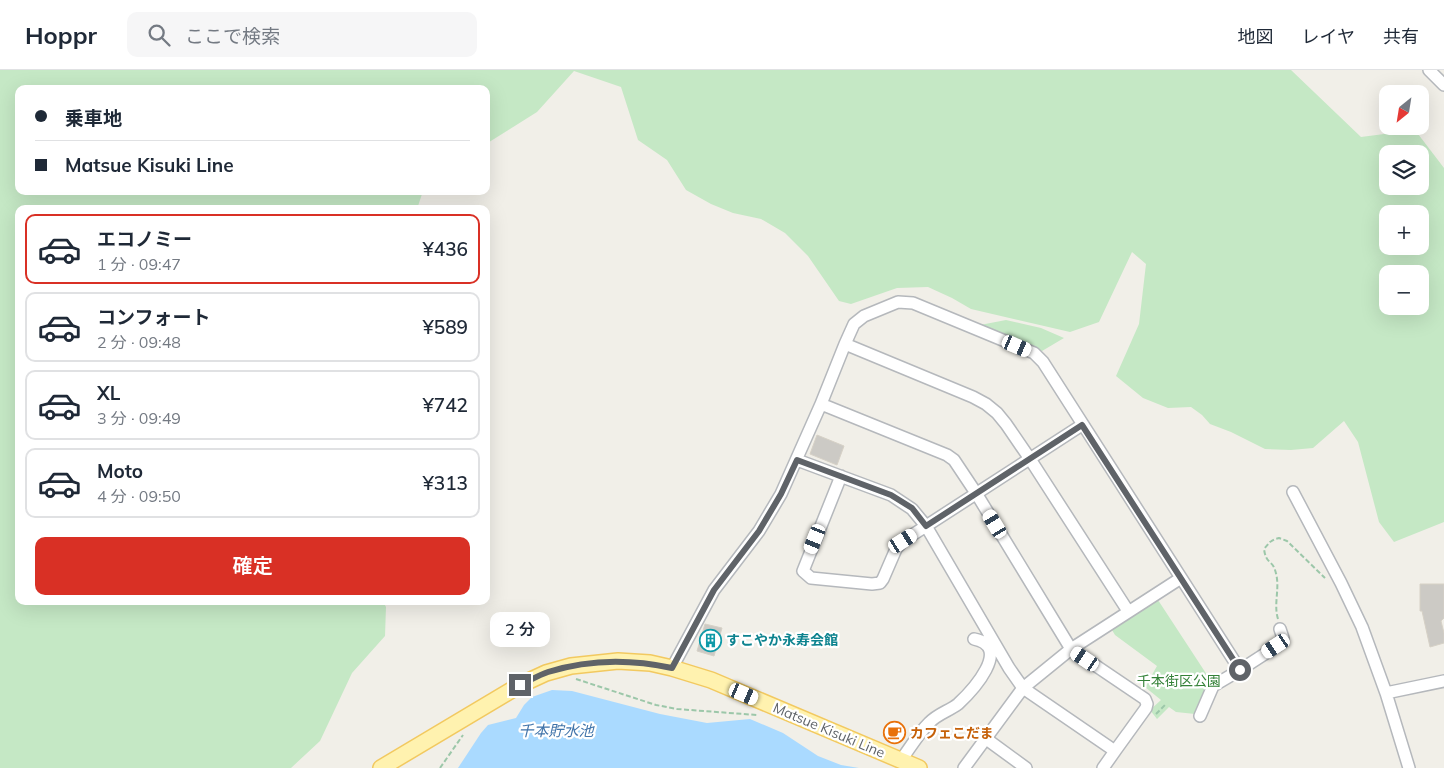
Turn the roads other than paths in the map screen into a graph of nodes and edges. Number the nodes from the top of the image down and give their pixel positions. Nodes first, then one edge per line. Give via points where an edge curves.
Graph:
1 (1429, 70) edge
2 (1444, 85) edge
3 (845, 344) junction
4 (821, 404) junction
5 (1082, 425) junction
6 (1030, 458) junction
7 (797, 460) junction
8 (841, 476) junction
9 (1293, 492) dead end
10 (976, 493) junction
11 (926, 526) junction
12 (1181, 578) junction
13 (1128, 611) junction
14 (1280, 629) road end
15 (974, 639) dead end
16 (1071, 649) junction
17 (672, 668) junction
18 (1240, 670) junction
19 (1444, 681) edge
20 (1023, 688) junction
21 (1386, 693) junction
22 (1200, 716) dead end
23 (985, 738) junction
24 (1115, 751) junction
25 (901, 760) junction
26 (381, 768) edge
27 (919, 768) edge
28 (964, 768) edge
29 (1026, 768) edge
30 (1103, 768) edge
31 (1409, 768) edge

1 - 2 street
3 - 4 street
3 - 5 street via 854,324 864,316 898,302 913,303 1034,353
3 - 6 street via 986,404 1001,418
4 - 7 street
4 - 10 street via 947,455 954,460
5 - 6 street
5 - 12 street
6 - 10 street
6 - 13 street
7 - 8 street
7 - 17 street via 759,531 714,590
8 - 11 street via 891,495 912,508
8 - 11 street via 803,570 811,578 880,583 896,549
9 - 21 street via 1362,627
10 - 11 street
10 - 16 street
11 - 20 street
12 - 13 street
12 - 18 street
13 - 16 street
14 - 18 street via 1283,638 1276,646
15 - 25 street via 985,644 991,656 981,679 959,703 930,721
16 - 20 street
16 - 24 street via 1145,699 1146,708
17 - 25 main road, Matsue Kisuki Line via 711,680
17 - 26 main road, Matsue Kisuki Line via 618,661 571,666 546,673
18 - 22 street via 1213,686
19 - 21 street
20 - 23 street
20 - 24 street
21 - 31 street
23 - 28 street
23 - 29 street
24 - 30 street
25 - 27 main road, Matsue Kisuki Line

